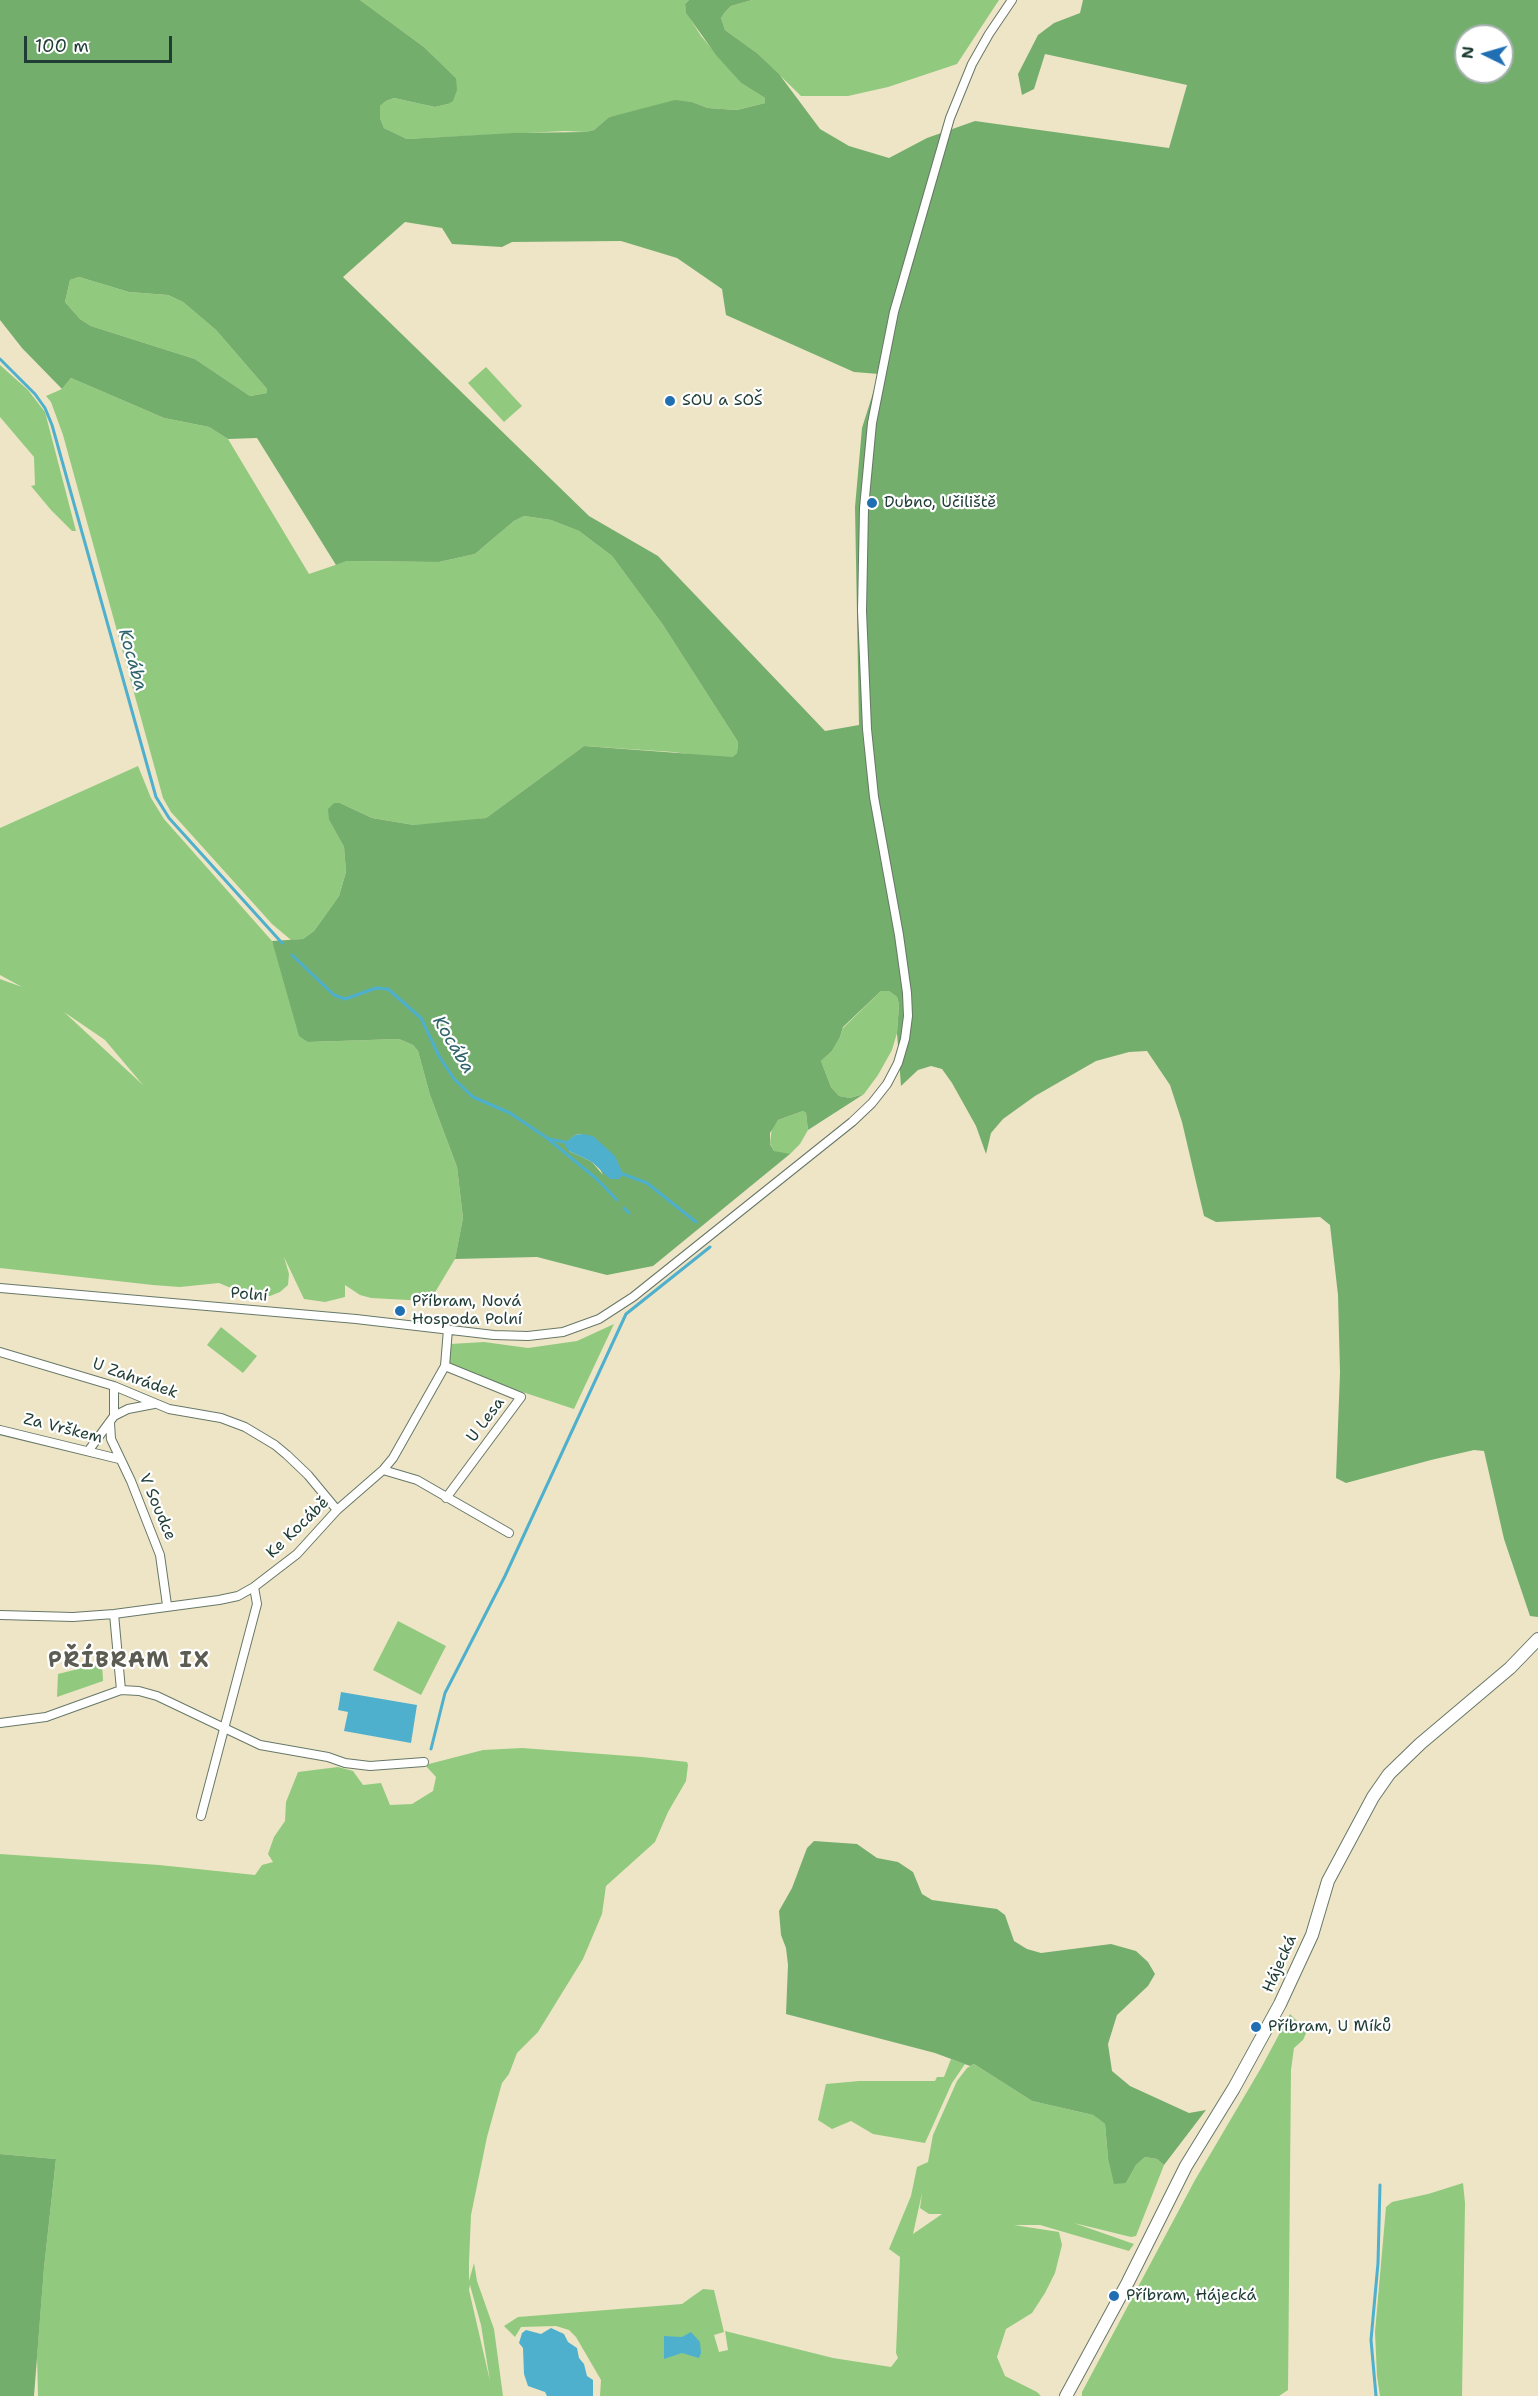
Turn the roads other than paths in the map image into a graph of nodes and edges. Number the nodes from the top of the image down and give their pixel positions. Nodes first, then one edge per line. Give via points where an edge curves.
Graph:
1 (1012, 0) edge
2 (0, 1288) edge
3 (448, 1329) junction
4 (0, 1352) edge
5 (445, 1366) junction
6 (114, 1386) junction
7 (154, 1404) junction
8 (112, 1419) junction
9 (0, 1430) edge
10 (89, 1450) junction
11 (119, 1459) junction
12 (383, 1470) junction
13 (446, 1498) junction
14 (337, 1510) junction
15 (509, 1533) dead end
16 (254, 1587) junction
17 (167, 1605) junction
18 (114, 1614) junction
19 (0, 1615) edge
20 (1535, 1642) edge
21 (121, 1690) junction
22 (0, 1723) edge
23 (225, 1729) junction
24 (424, 1762) dead end
25 (201, 1816) dead end
26 (1066, 2396) edge

1 - 3 street, Polní via 972,64 950,118 894,312 872,423 864,508 862,623 874,797 907,993 905,1039 898,1063 887,1084 852,1122 633,1297 599,1319 563,1332 528,1336
2 - 3 street, Polní
3 - 5 street, Ke Kocábě
4 - 6 street, U Zahrádek
5 - 12 street, Ke Kocábě
5 - 13 street, U Lesa via 521,1397
6 - 7 street, U Zahrádek
6 - 8 street, V Soudce
7 - 8 street via 128,1410
7 - 14 street, U Zahrádek via 221,1418 265,1439 308,1475
8 - 10 street
8 - 11 street, V Soudce via 111,1439
9 - 10 street, Za Vrškem
10 - 11 street, Za Vrškem
11 - 17 street, V Soudce via 160,1555
12 - 13 street via 417,1480
12 - 14 street, Ke Kocábě
13 - 15 street
14 - 16 street, Ke Kocábě via 297,1554
16 - 17 street, Ke Kocábě via 219,1600
16 - 23 street via 257,1604
17 - 18 street, Ke Kocábě
18 - 19 street, Ke Kocábě
18 - 21 street
20 - 26 main road, Hájecká via 1420,1744 1372,1797 1328,1881 1308,1944 1280,2004 1185,2166
21 - 22 street via 46,1717
21 - 23 street via 157,1696
23 - 24 street via 260,1745 345,1763 370,1766
23 - 25 street

